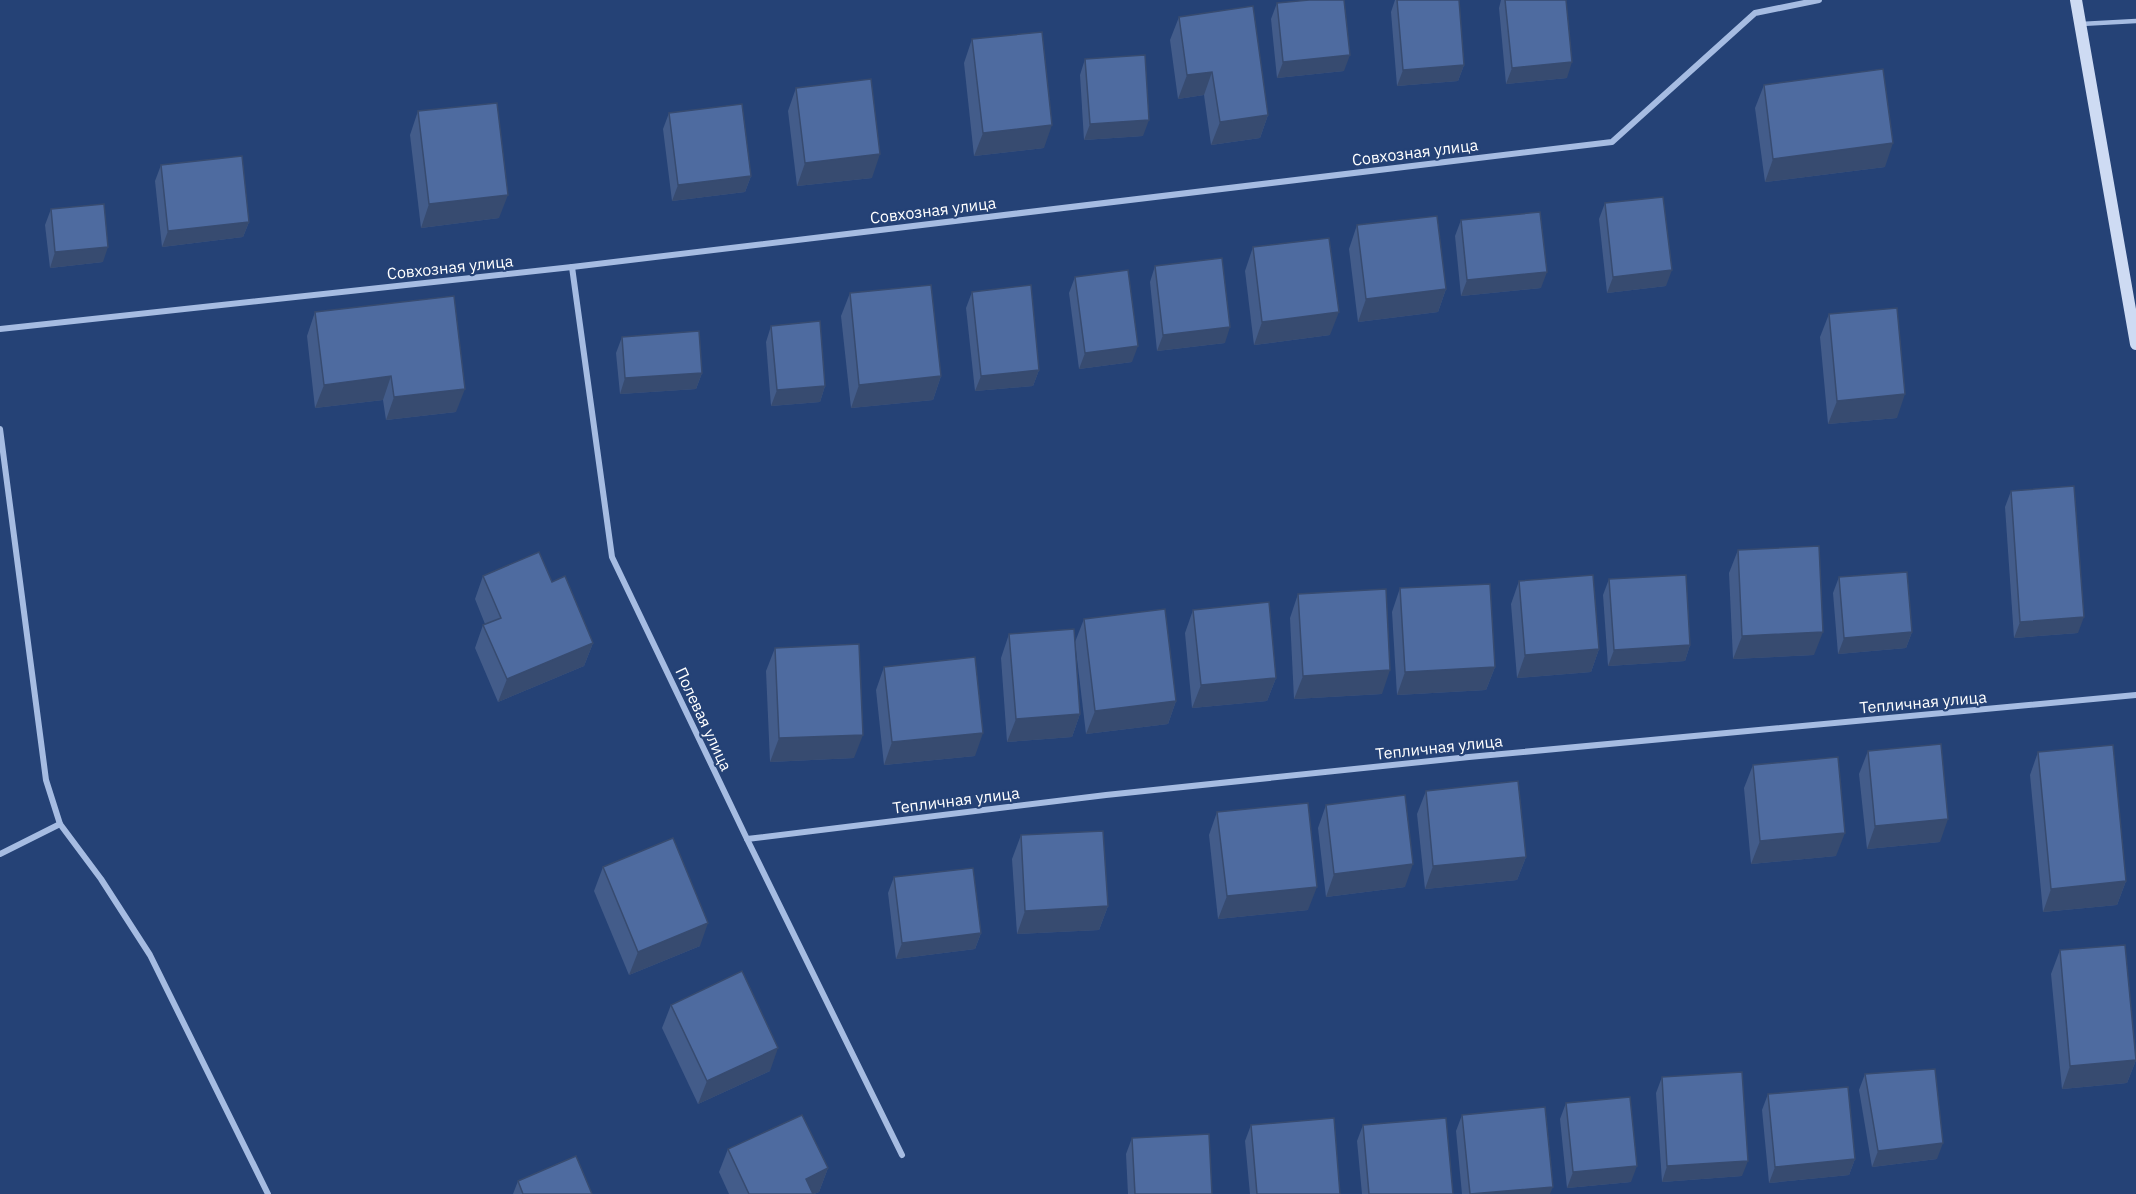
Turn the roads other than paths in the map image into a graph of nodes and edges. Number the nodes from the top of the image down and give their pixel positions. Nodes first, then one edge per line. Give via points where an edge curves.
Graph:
1 (1819, 0) edge
2 (2076, 0) edge
3 (2136, 21) edge
4 (2081, 24) junction
5 (572, 267) junction
6 (0, 329) edge
7 (2136, 344) edge
8 (0, 429) edge
9 (2136, 695) edge
10 (60, 824) junction
11 (747, 839) junction
12 (0, 854) edge
13 (902, 1155) dead end
14 (268, 1194) edge

1 - 5 street, Совхозная улица via 1755,13 1612,142
2 - 4 street
3 - 4 lane
4 - 7 street
5 - 6 street, Совхозная улица
5 - 11 street, Полевая улица via 612,557
8 - 10 street via 46,780
9 - 11 street, Тепличная улица via 1458,758 1106,795
10 - 12 street
10 - 14 street via 150,954
11 - 13 street, Полевая улица

